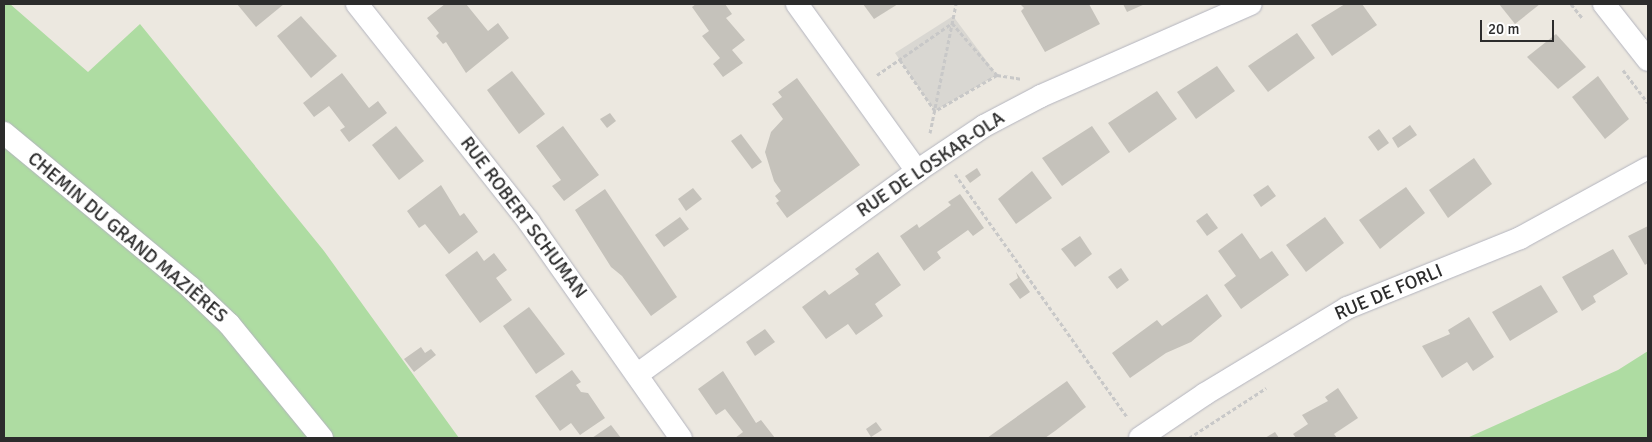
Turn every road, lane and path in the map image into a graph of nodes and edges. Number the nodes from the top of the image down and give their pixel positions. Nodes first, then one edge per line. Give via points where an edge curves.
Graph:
1 (358, 4) edge
2 (797, 4) edge
3 (956, 4) edge
4 (1251, 4) edge
5 (1604, 4) edge
6 (952, 23) junction
7 (900, 60) junction
8 (1648, 60) edge
9 (870, 80) dead end
10 (935, 111) junction
11 (4, 133) edge
12 (942, 155) junction
13 (1648, 168) edge
14 (917, 171) junction
15 (638, 374) junction
16 (1272, 384) dead end
17 (322, 438) edge
18 (681, 438) edge
19 (1141, 438) edge
20 (1189, 438) edge

1 - 15 street, RUE ROBERT SCHUMAN via 528,222
2 - 14 street
3 - 6 path
4 - 12 street, RUE DE LOSKAR-OLA via 1011,111
5 - 8 street
6 - 7 path
6 - 10 path
6 - 10 path via 997,75
7 - 9 path
7 - 10 path
10 - 12 path via 929,136
11 - 17 street, CHEMIN DU GRAND MAZIÈRES via 190,287 229,324
12 - 14 street, RUE DE LOSKAR-OLA
12 - 19 path
13 - 19 street, RUE DE FORLI via 1520,238 1347,308 1205,394
14 - 15 street, RUE DE LOSKAR-OLA
15 - 18 street, RUE ROBERT SCHUMAN
16 - 20 path

